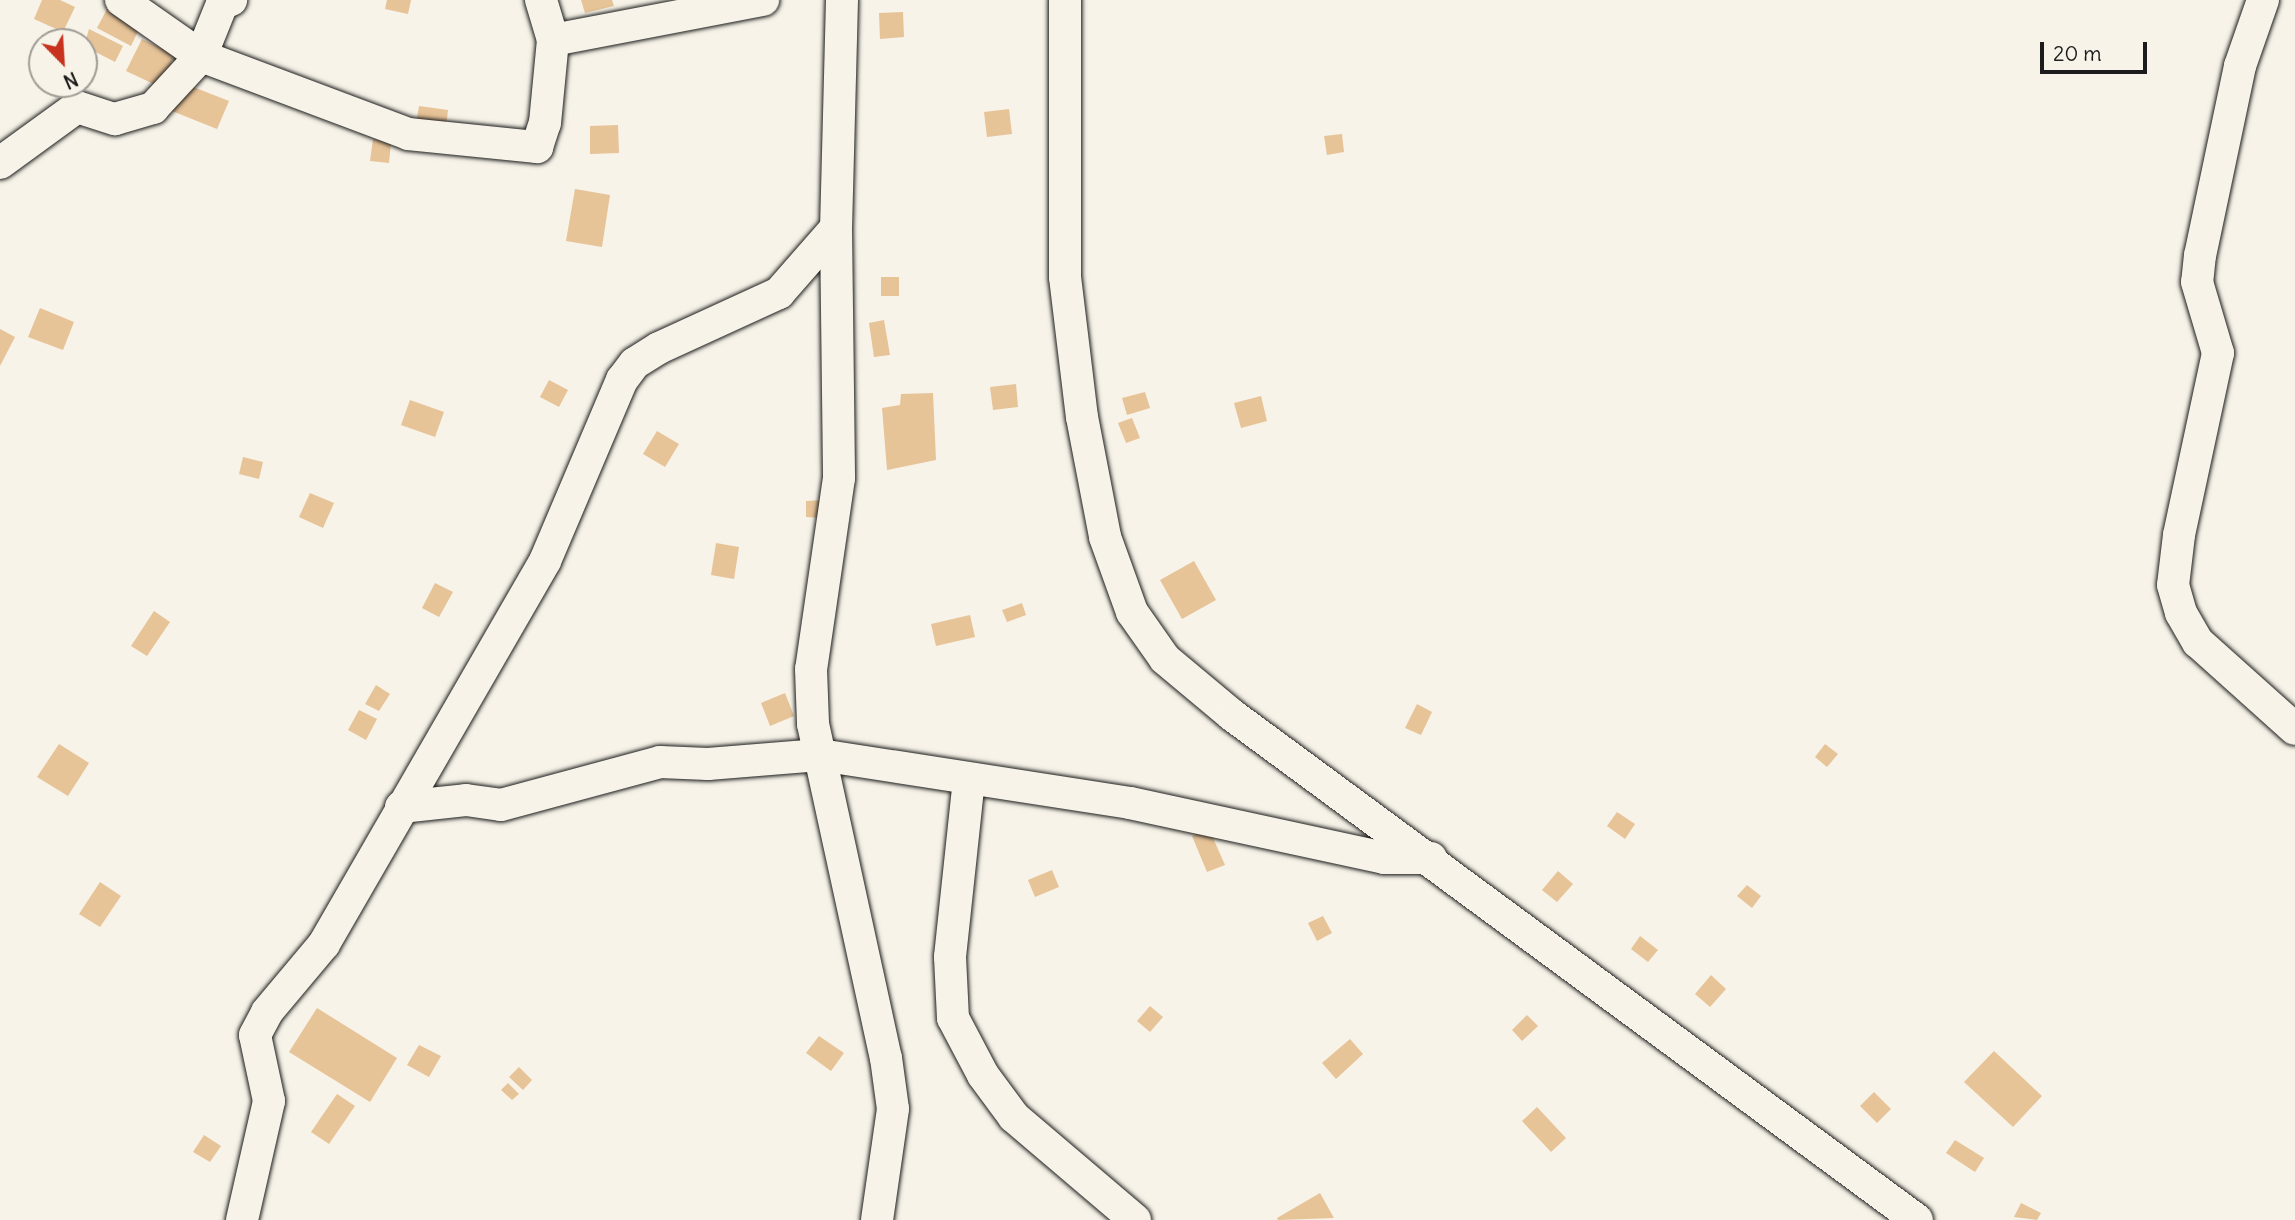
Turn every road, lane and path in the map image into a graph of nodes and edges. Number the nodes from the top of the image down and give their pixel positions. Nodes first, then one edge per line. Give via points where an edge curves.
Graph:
1 (121, 0) edge
2 (231, 0) edge
3 (541, 0) edge
4 (763, 0) edge
5 (842, 0) edge
6 (1065, 0) edge
7 (2263, 0) edge
8 (552, 40) junction
9 (201, 56) junction
10 (0, 163) edge
11 (836, 228) junction
12 (2295, 729) edge
13 (820, 755) junction
14 (969, 779) junction
15 (401, 807) junction
16 (1431, 858) junction
17 (242, 1220) edge
18 (877, 1220) edge
19 (1135, 1220) edge
20 (1917, 1220) edge

1 - 9 street
2 - 9 street via 222,4
3 - 8 street
4 - 8 street
5 - 11 street
6 - 16 street via 1065,278 1082,417 1105,537 1132,612 1165,659 1232,715
7 - 12 street via 2240,66 2200,256 2197,282 2218,353 2179,535 2173,585 2180,613 2198,642
8 - 9 street via 545,122 537,147 408,134 267,77
9 - 10 street via 153,108 115,119 77,107
11 - 13 street via 838,499 811,669 813,724
11 - 15 street via 779,293 635,363 586,457 556,540
13 - 14 street
13 - 15 street via 708,764 660,762 501,805 466,800
13 - 18 street via 893,1109
14 - 16 street via 1130,803 1384,858
14 - 19 street via 950,957 953,1018 983,1075 1014,1117
15 - 17 street via 324,944 267,1012 255,1035 268,1101
16 - 20 street

